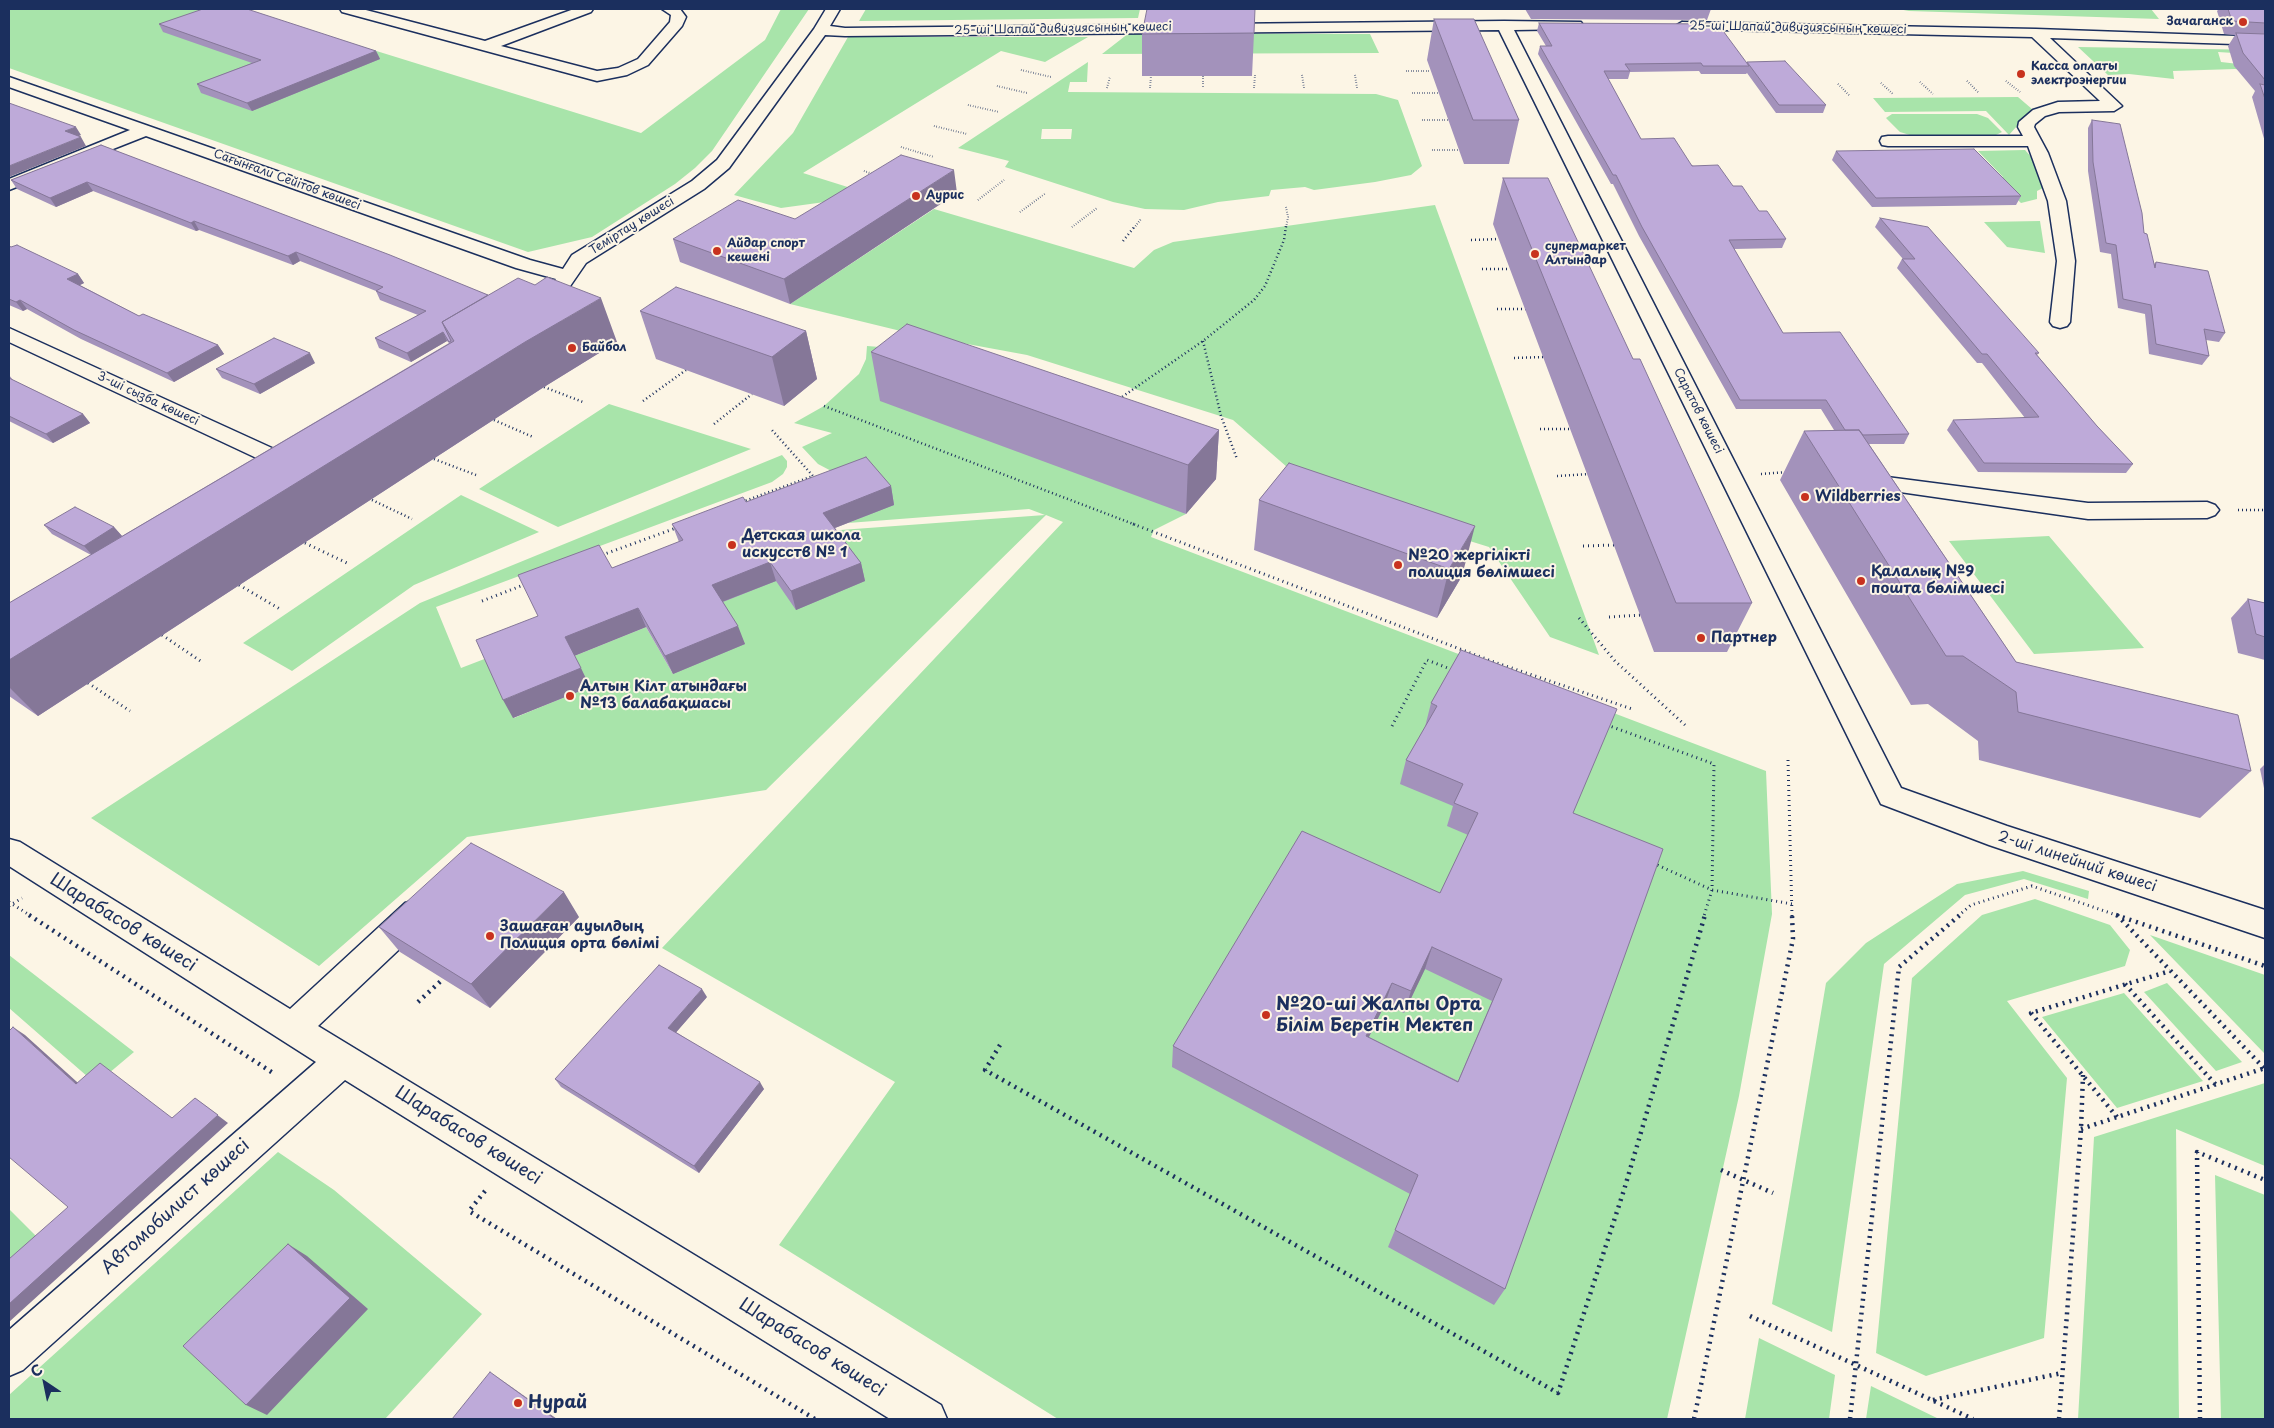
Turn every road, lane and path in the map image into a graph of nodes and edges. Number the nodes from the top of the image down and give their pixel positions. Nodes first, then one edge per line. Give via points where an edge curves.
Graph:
1 (347, 9) edge
2 (586, 9) edge
3 (670, 9) edge
4 (833, 9) edge
5 (1504, 25) junction
6 (1593, 25) edge
7 (1668, 26) edge
8 (821, 30) junction
9 (2036, 32) junction
10 (2265, 41) edge
11 (486, 46) junction
12 (1021, 70) dead end
13 (1406, 71) dead end
14 (1431, 71) dead end
15 (1302, 75) dead end
16 (1355, 75) dead end
17 (1151, 76) edge
18 (1203, 76) edge
19 (1255, 76) edge
20 (1051, 77) dead end
21 (1110, 77) dead end
22 (1967, 81) dead end
23 (2006, 81) dead end
24 (9, 82) edge
25 (1920, 82) dead end
26 (1881, 83) dead end
27 (1838, 84) dead end
28 (997, 86) dead end
29 (1107, 88) dead end
30 (1150, 88) dead end
31 (1203, 88) dead end
32 (1254, 88) dead end
33 (1304, 88) dead end
34 (1357, 88) dead end
35 (2020, 92) dead end
36 (1027, 93) dead end
37 (1412, 93) dead end
38 (1439, 93) dead end
39 (1979, 93) dead end
40 (1894, 94) dead end
41 (1933, 94) dead end
42 (1849, 95) dead end
43 (968, 105) dead end
44 (999, 112) dead end
45 (1422, 120) dead end
46 (1449, 120) dead end
47 (934, 126) dead end
48 (146, 130) junction
49 (967, 134) dead end
50 (2033, 141) junction
51 (1888, 142) dead end
52 (901, 147) dead end
53 (1432, 150) dead end
54 (1459, 150) dead end
55 (934, 157) dead end
56 (864, 171) dead end
57 (881, 176) edge
58 (1004, 180) dead end
59 (9, 185) edge
60 (1046, 193) dead end
61 (978, 200) dead end
62 (1097, 208) dead end
63 (1286, 208) dead end
64 (1020, 212) dead end
65 (1141, 219) dead end
66 (1072, 226) dead end
67 (1499, 239) dead end
68 (1471, 240) dead end
69 (1123, 241) dead end
70 (1482, 269) dead end
71 (1510, 269) dead end
72 (567, 276) junction
73 (1526, 309) dead end
74 (1497, 310) dead end
75 (523, 322) edge
76 (2060, 322) dead end
77 (9, 334) edge
78 (1203, 342) junction
79 (1544, 357) dead end
80 (1514, 358) dead end
81 (686, 370) edge
82 (544, 387) dead end
83 (752, 394) edge
84 (644, 401) dead end
85 (583, 402) dead end
86 (1114, 402) edge
87 (824, 406) dead end
88 (494, 420) dead end
89 (714, 424) dead end
90 (771, 429) dead end
91 (1540, 429) dead end
92 (1571, 429) dead end
93 (533, 437) dead end
94 (434, 459) dead end
95 (1237, 459) dead end
96 (287, 465) edge
97 (1790, 472) dead end
98 (1588, 474) dead end
99 (476, 475) dead end
100 (1558, 476) dead end
101 (1731, 476) junction
102 (372, 500) dead end
103 (740, 504) edge
104 (2207, 510) dead end
105 (1978, 515) dead end
106 (412, 519) dead end
107 (684, 524) edge
108 (305, 543) dead end
109 (1614, 544) dead end
110 (1583, 546) dead end
111 (602, 556) edge
112 (347, 563) dead end
113 (528, 583) edge
114 (239, 585) dead end
115 (482, 601) dead end
116 (280, 609) dead end
117 (1608, 616) dead end
118 (1640, 616) dead end
119 (1579, 618) dead end
120 (162, 635) dead end
121 (202, 662) dead end
122 (1455, 670) edge
123 (88, 683) dead end
124 (1632, 709) dead end
125 (130, 711) dead end
126 (1603, 724) edge
127 (1684, 725) dead end
128 (1392, 726) dead end
129 (1788, 760) dead end
130 (1891, 796) joint
131 (9, 851) edge
132 (1649, 862) edge
133 (1712, 890) junction
134 (439, 892) edge
135 (9, 902) edge
136 (1792, 904) junction
137 (2116, 914) junction
138 (2265, 924) edge
139 (2265, 966) edge
140 (2170, 971) junction
141 (443, 979) edge
142 (2125, 984) junction
143 (418, 1002) dead end
144 (293, 1028) junction
145 (1000, 1046) dead end
146 (344, 1059) junction
147 (2264, 1068) edge
148 (2083, 1076) junction
149 (2216, 1085) junction
150 (305, 1093) junction
151 (2117, 1117) junction
152 (2081, 1129) junction
153 (510, 1162) junction
154 (1721, 1170) dead end
155 (1744, 1180) junction
156 (2265, 1180) edge
157 (1772, 1193) dead end
158 (1750, 1316) dead end
159 (9, 1356) edge
160 (1856, 1366) junction
161 (2062, 1373) junction
162 (1932, 1400) junction
163 (815, 1419) edge
164 (928, 1419) edge
165 (1694, 1419) edge
166 (1850, 1419) edge
167 (1973, 1419) edge
168 (2059, 1419) edge
169 (2200, 1419) edge

1 - 11 street
2 - 11 street
3 - 11 street via 680,17 677,23 643,62 608,76 589,74
4 - 8 street, Теміртау көшесі
5 - 6 street, 25-ші Шапай дивизиясының көшесі
5 - 8 street, 25-ші Шапай дивизиясының көшесі
5 - 101 street, Саратов көшесі
7 - 9 street, 25-ші Шапай дивизиясының көшесі
8 - 72 street, Теміртау көшесі via 713,174 590,251 579,259
9 - 10 street, 25-ші Шапай дивизиясының көшесі
9 - 50 street via 2114,106 2058,107 2039,113 2027,122
12 - 20 path
13 - 14 path
15 - 33 path
16 - 34 path
17 - 30 path
18 - 31 path
19 - 32 path
21 - 29 path
22 - 39 path
23 - 35 path
24 - 48 street, Сағынғали Сейітов көшесі
25 - 41 path
26 - 40 path
27 - 42 path
28 - 36 path
37 - 38 path
43 - 44 path
45 - 46 path
47 - 49 path
48 - 59 street
48 - 72 street, Сағынғали Сейітов көшесі via 522,264
50 - 51 street
50 - 76 street via 2057,201 2066,261
52 - 55 path
53 - 54 path
56 - 57 path
58 - 61 path
60 - 64 path
62 - 66 path
63 - 78 path via 1288,217 1284,240 1266,286
65 - 69 path
67 - 68 path
70 - 71 path
72 - 75 street, Теміртау көшесі via 548,304
73 - 74 path
77 - 96 street, 3-ші сызба көшесі
78 - 86 path
78 - 95 path via 1220,416
79 - 80 path
81 - 84 path
82 - 85 path
83 - 89 path
87 - 124 path via 1494,662
88 - 93 path
90 - 103 path via 813,476
91 - 92 path
94 - 99 path
97 - 101 path
98 - 100 path
101 - 130 street, Саратов көшесі
102 - 106 path
104 - 105 street via 2088,511 1887,484 1897,503
107 - 111 path
108 - 112 path
109 - 110 path
113 - 115 path
114 - 116 path
117 - 118 path
119 - 127 path via 1615,661
120 - 121 path
122 - 128 path via 1427,660
123 - 125 path
126 - 133 path via 1714,764
129 - 136 path
130 - 138 street, 2-ші линейний көшесі via 2000,836
131 - 144 street, Шарабасов көшесі
132 - 133 path
133 - 136 path
133 - 145 path via 1624,1190 1558,1393 985,1070
134 - 144 street
135 - 150 path
136 - 155 path via 1793,939
137 - 139 path
137 - 140 path
137 - 160 path via 2032,886 1971,905 1899,967
140 - 142 path
140 - 147 path
141 - 143 path
142 - 148 path via 2031,1013
142 - 149 path
144 - 146 street, Шарабасов көшесі
146 - 150 street, Автомобилист көшесі
146 - 153 street, Шарабасов көшесі
147 - 149 path
148 - 151 path
148 - 152 path
149 - 151 path
150 - 159 street, Автомобилист көшесі
151 - 152 path
152 - 161 path
153 - 163 path via 469,1211
153 - 164 street, Шарабасов көшесі
154 - 155 path
155 - 157 path
155 - 165 path
156 - 169 path via 2197,1152
158 - 160 path
160 - 162 path
160 - 166 path
161 - 162 path
161 - 168 path
162 - 167 path

